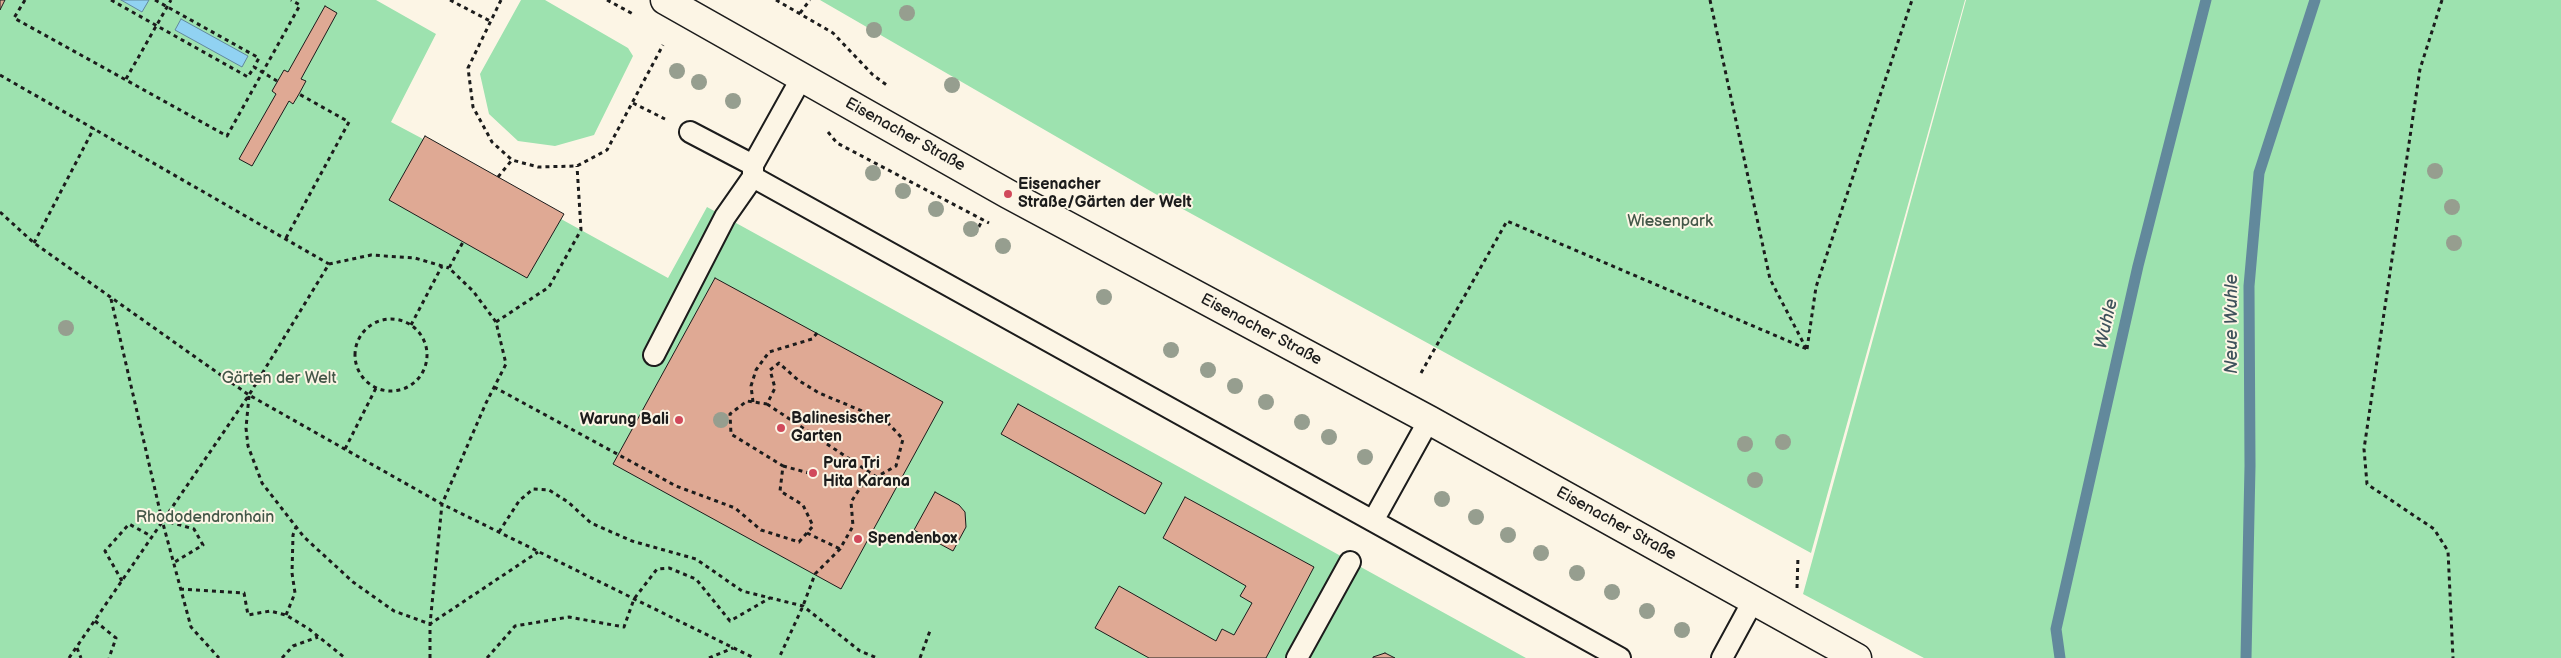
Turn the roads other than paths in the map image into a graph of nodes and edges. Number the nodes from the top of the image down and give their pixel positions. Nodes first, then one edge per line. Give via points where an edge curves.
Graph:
1 (665, 0) edge
2 (802, 77) junction
3 (690, 132) road end
4 (753, 171) junction
5 (654, 355) dead end
6 (1429, 420) junction
7 (1373, 521) junction
8 (1350, 562) dead end
9 (1753, 601) junction
10 (1297, 658) edge
11 (1620, 658) edge
12 (1722, 658) edge
13 (1857, 658) edge

1 - 2 street, Eisenacher Straße
2 - 4 lane
2 - 6 street, Eisenacher Straße via 1008,194
3 - 4 lane
4 - 5 lane via 725,217
4 - 7 lane
6 - 7 lane
6 - 9 street, Eisenacher Straße
7 - 11 lane
8 - 10 lane
9 - 12 lane
9 - 13 street, Eisenacher Straße

